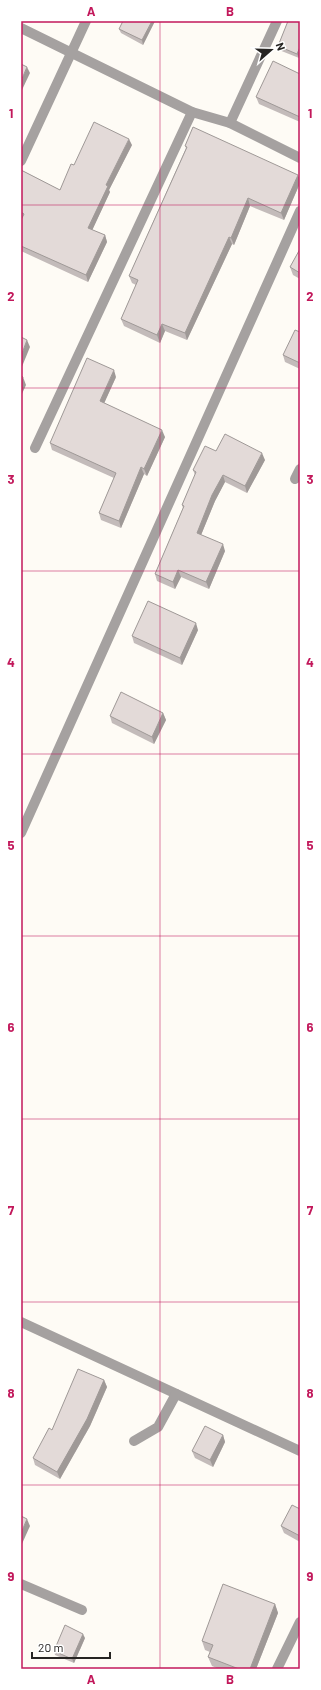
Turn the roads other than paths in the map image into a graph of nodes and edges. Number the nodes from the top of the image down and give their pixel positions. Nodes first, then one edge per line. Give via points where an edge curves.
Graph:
1 (86, 21) edge
2 (277, 21) edge
3 (21, 28) edge
4 (73, 52) junction
5 (192, 112) junction
6 (230, 124) junction
7 (300, 158) edge
8 (21, 161) edge
9 (300, 213) edge
10 (35, 448) dead end
11 (300, 469) edge
12 (296, 479) dead end
13 (21, 833) edge
14 (21, 1322) edge
15 (176, 1394) junction
16 (134, 1441) dead end
17 (300, 1451) edge
18 (21, 1584) edge
19 (82, 1610) dead end
20 (300, 1622) edge
21 (277, 1669) edge

1 - 4 street
2 - 6 street
3 - 4 street
4 - 5 street
4 - 8 street
5 - 6 street
5 - 10 street
6 - 7 street
9 - 13 street
11 - 12 street
14 - 15 street
15 - 16 street via 158,1427
15 - 17 street
18 - 19 street
20 - 21 street

